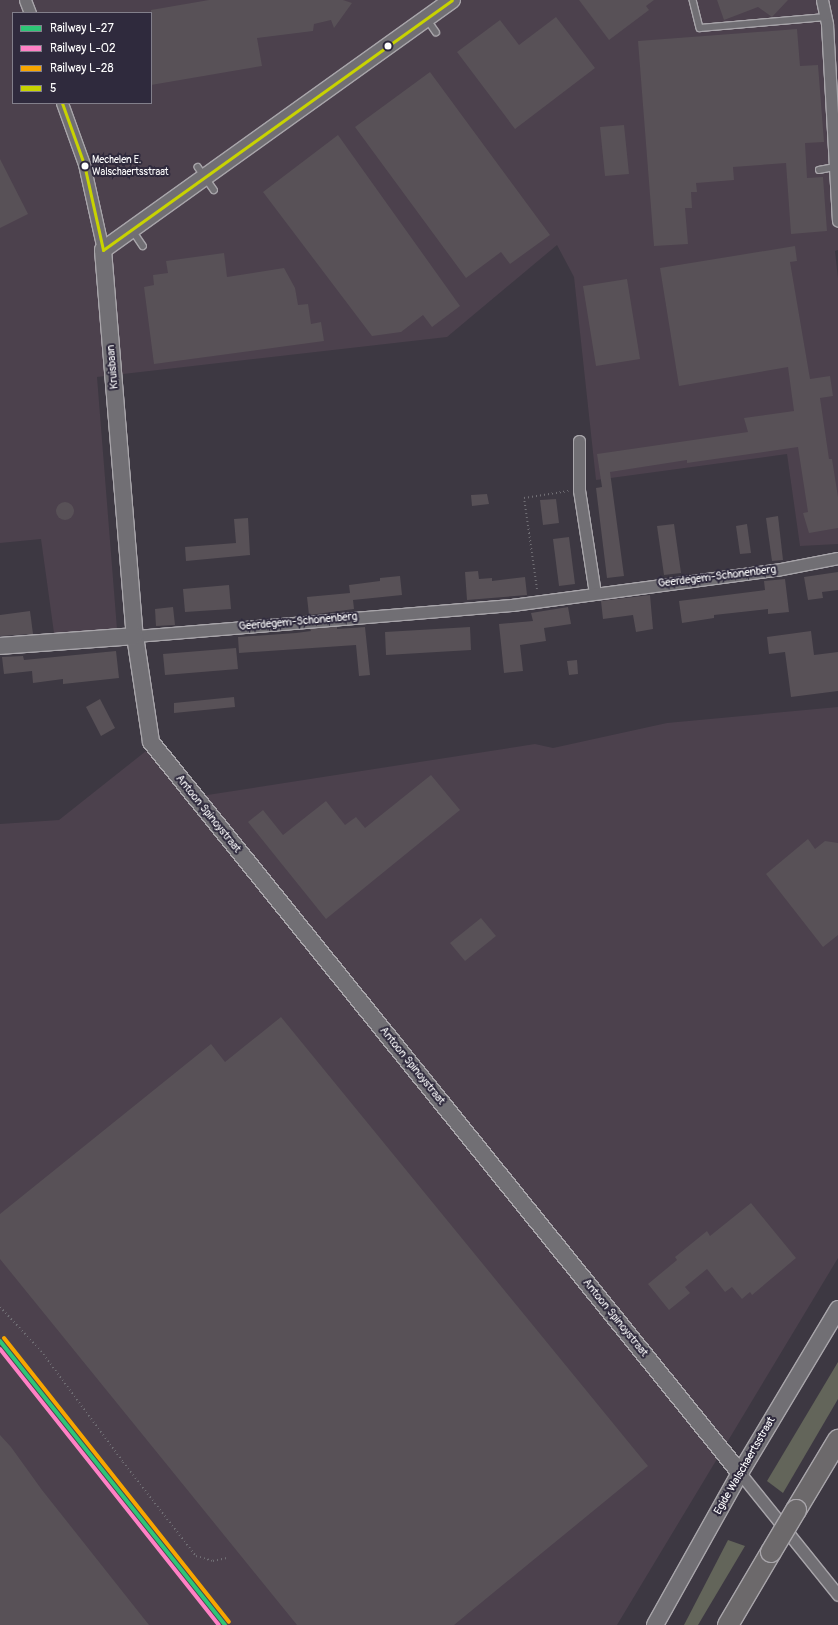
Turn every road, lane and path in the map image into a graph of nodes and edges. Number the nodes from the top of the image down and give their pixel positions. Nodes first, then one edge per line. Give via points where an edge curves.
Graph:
1 (25, 0) edge
2 (693, 0) edge
3 (822, 0) edge
4 (447, 2) edge
5 (30, 12) edge
6 (826, 17) junction
7 (426, 18) junction
8 (436, 32) dead end
9 (62, 104) edge
10 (835, 167) junction
11 (819, 170) dead end
12 (201, 172) junction
13 (214, 190) dead end
14 (838, 221) edge
15 (131, 229) junction
16 (143, 246) dead end
17 (103, 250) junction
18 (579, 441) dead end
19 (579, 490) junction
20 (838, 558) edge
21 (537, 589) dead end
22 (595, 593) junction
23 (135, 636) junction
24 (0, 646) edge
25 (0, 1306) edge
26 (838, 1309) edge
27 (838, 1440) edge
28 (740, 1473) junction
29 (227, 1558) dead end
30 (838, 1595) edge
31 (655, 1625) edge
32 (728, 1625) edge

1 - 5 street
2 - 6 lane via 700,28
3 - 6 street
4 - 7 street
6 - 10 street
7 - 8 lane
7 - 12 street
9 - 17 street, Kruisbaan via 84,164
10 - 11 lane
10 - 14 street
12 - 13 lane
12 - 15 street
15 - 16 lane
15 - 17 street
17 - 23 street, Kruisbaan
18 - 19 street
19 - 21 path via 524,498
19 - 22 street
20 - 22 street, Geerdegem-Schonenberg via 776,570
22 - 23 street, Geerdegem-Schonenberg via 512,605
23 - 24 street, Geerdegem-Schonenberg
23 - 28 street, Antoon Spinoystraat via 151,742
25 - 29 path via 41,1351 196,1556 213,1561
26 - 28 street, Egide Walschaertsstraat
27 - 32 highway, bridge
28 - 30 street
28 - 31 street, Egide Walschaertsstraat

